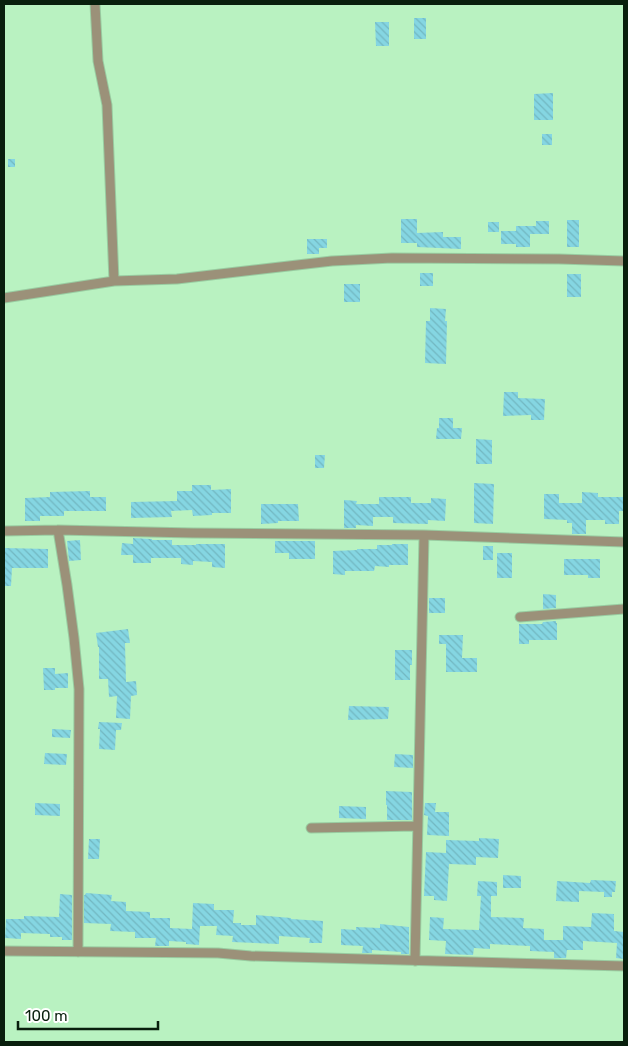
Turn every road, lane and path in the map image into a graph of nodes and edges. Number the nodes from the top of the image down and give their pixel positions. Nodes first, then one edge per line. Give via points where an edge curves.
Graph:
1 (95, 4) edge
2 (624, 261) edge
3 (114, 281) junction
4 (4, 298) edge
5 (58, 530) junction
6 (4, 531) edge
7 (424, 535) junction
8 (624, 542) edge
9 (624, 609) edge
10 (520, 617) dead end
11 (417, 826) junction
12 (311, 828) dead end
13 (4, 951) edge
14 (78, 952) junction
15 (415, 961) junction
16 (624, 966) edge

1 - 3 street via 98,61 109,127
2 - 3 street via 392,258 307,263 177,280
3 - 4 street
5 - 6 street
5 - 7 street
5 - 14 street via 79,689
7 - 8 street
7 - 11 street
9 - 10 street
11 - 12 street
11 - 15 street
13 - 14 street
14 - 15 street via 218,953
15 - 16 street

